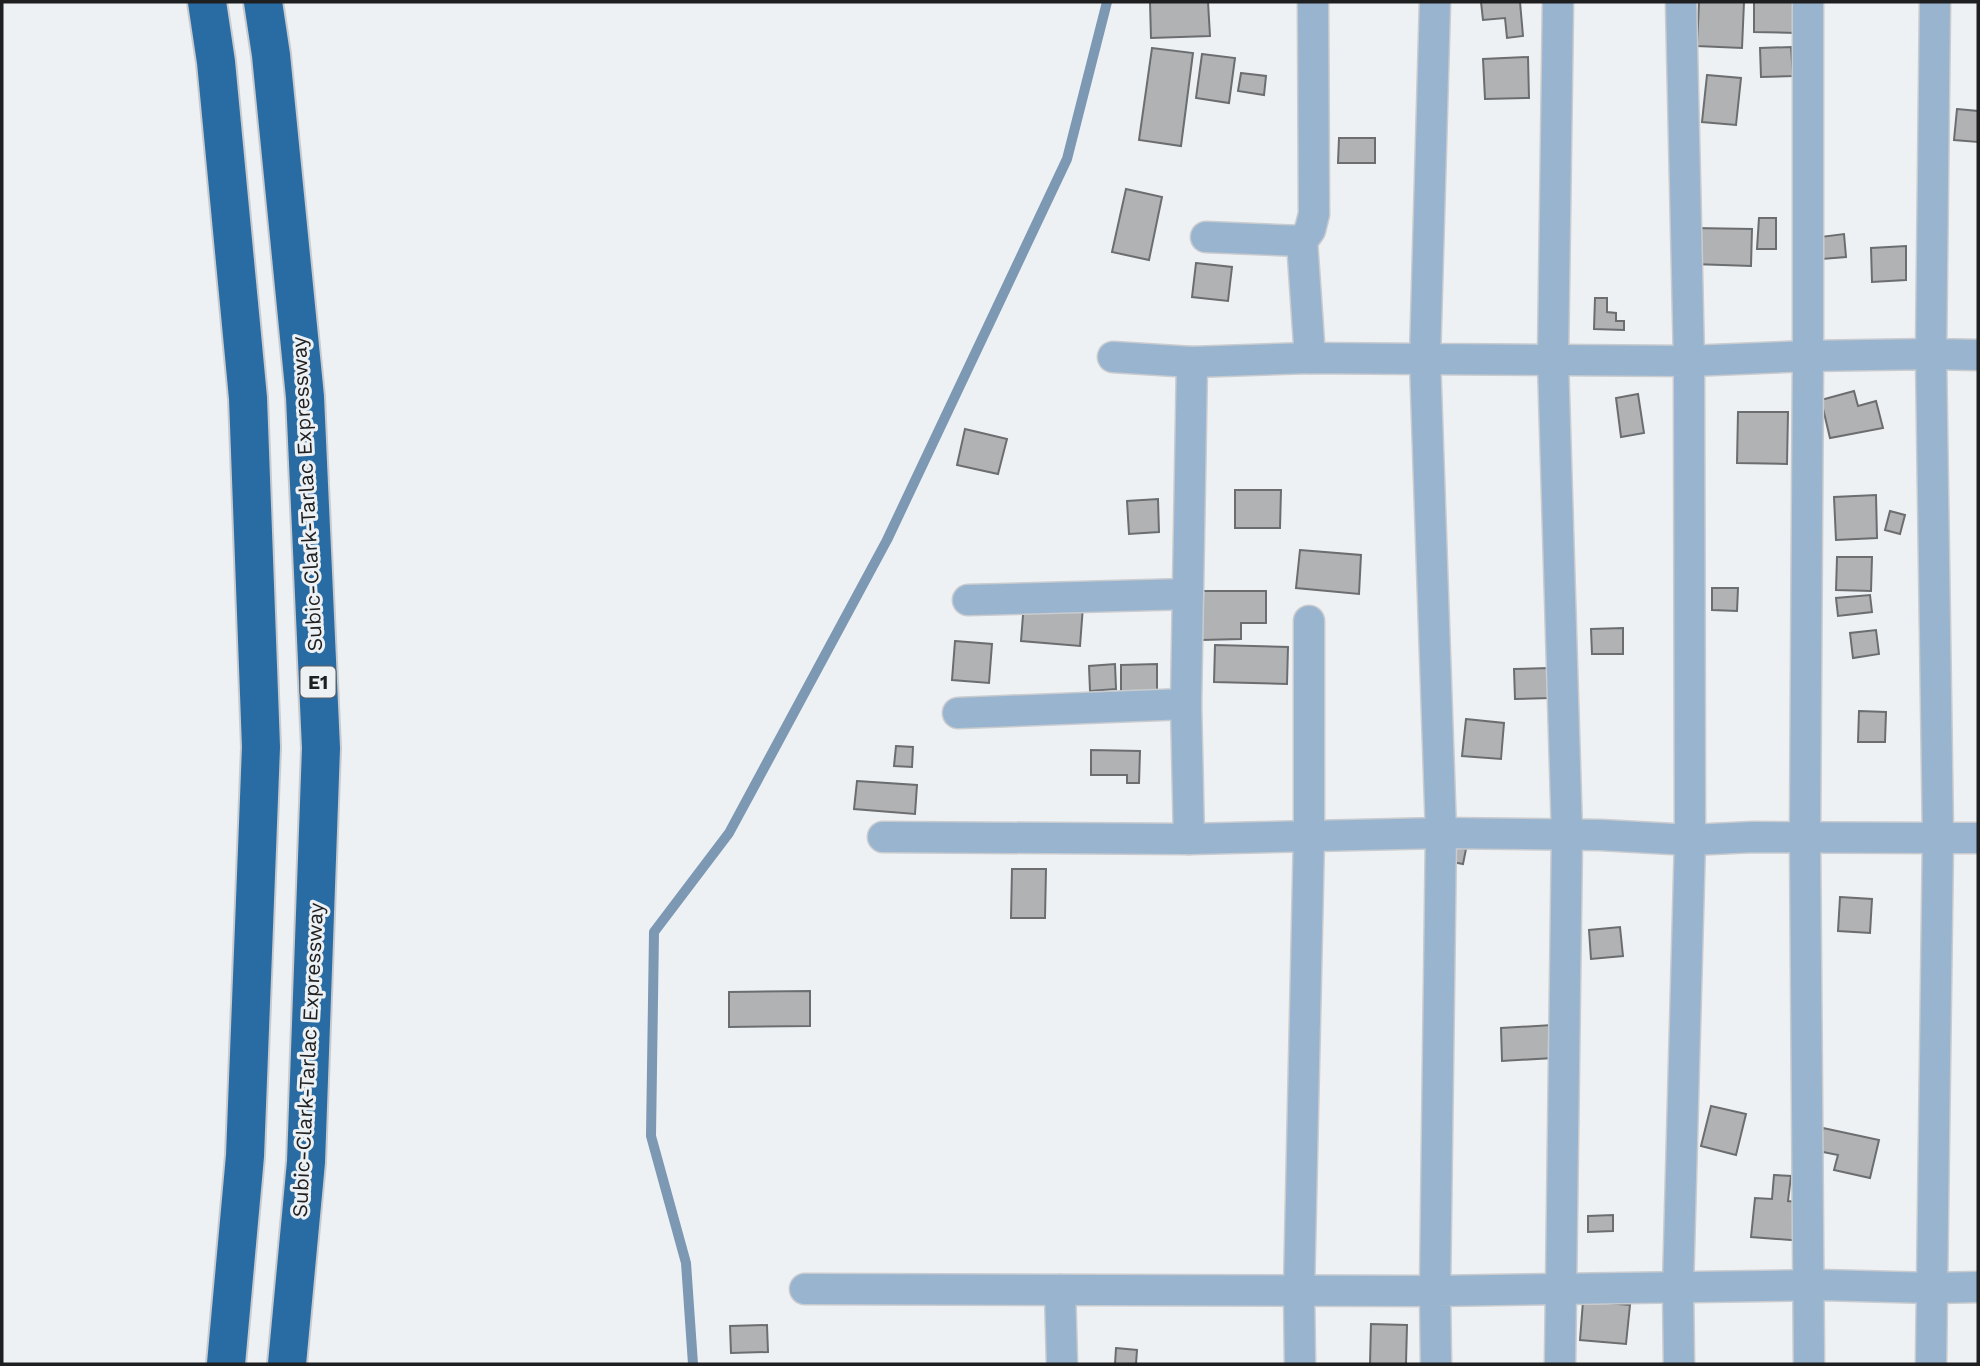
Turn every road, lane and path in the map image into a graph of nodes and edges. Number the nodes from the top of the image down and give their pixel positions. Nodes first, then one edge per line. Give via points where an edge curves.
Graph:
1 (207, 2) edge
2 (263, 2) edge
3 (1313, 2) edge
4 (1435, 2) edge
5 (1558, 2) edge
6 (1681, 2) edge
7 (1808, 2) edge
8 (1935, 2) edge
9 (1206, 237) dead end
10 (1303, 241) junction
11 (1931, 354) junction
12 (1978, 355) edge
13 (1808, 356) junction
14 (1113, 357) dead end
15 (1311, 358) junction
16 (1425, 359) junction
17 (1553, 360) junction
18 (1689, 361) junction
19 (1192, 362) junction
20 (1188, 594) junction
21 (968, 600) dead end
22 (1309, 621) dead end
23 (1186, 704) junction
24 (958, 713) dead end
25 (1441, 833) junction
26 (1567, 835) junction
27 (1309, 836) junction
28 (883, 837) dead end
29 (1805, 838) junction
30 (1938, 838) junction
31 (1978, 838) edge
32 (1189, 839) junction
33 (1690, 840) junction
34 (1810, 1285) junction
35 (1678, 1287) junction
36 (1978, 1287) edge
37 (1932, 1288) junction
38 (805, 1289) dead end
39 (1560, 1289) junction
40 (1060, 1290) junction
41 (1299, 1291) junction
42 (1435, 1291) junction
43 (226, 1364) edge
44 (288, 1364) edge
45 (1062, 1364) edge
46 (1300, 1364) edge
47 (1436, 1364) edge
48 (1560, 1364) edge
49 (1679, 1364) edge
50 (1809, 1364) edge
51 (1931, 1364) edge

1 - 43 highway via 248,398 261,747 245,1156
2 - 44 highway, Subic-Clark-Tarlac Expressway / E1 via 305,397 321,748 306,1162
3 - 10 street via 1314,214
4 - 16 street
5 - 17 street
6 - 18 street
7 - 13 street
8 - 11 street
9 - 10 street
10 - 15 street
11 - 12 street
11 - 13 street
11 - 30 street
13 - 18 street
13 - 29 street
14 - 19 street
15 - 16 street
15 - 19 street
16 - 17 street
16 - 25 street
17 - 18 street
17 - 26 street
18 - 33 street
19 - 20 street
20 - 21 street
20 - 23 street
22 - 27 street
23 - 24 street
23 - 32 street
25 - 26 street
25 - 27 street
25 - 42 street
26 - 33 street
26 - 39 street
27 - 32 street
27 - 41 street
28 - 32 street
29 - 30 street
29 - 33 street
29 - 34 street
30 - 31 street
30 - 37 street
33 - 35 street
34 - 35 street
34 - 37 street
34 - 50 street
35 - 39 street
35 - 49 street
36 - 37 street
37 - 51 street
38 - 40 street
39 - 42 street
39 - 48 street
40 - 41 street
40 - 45 street
41 - 42 street
41 - 46 street
42 - 47 street

